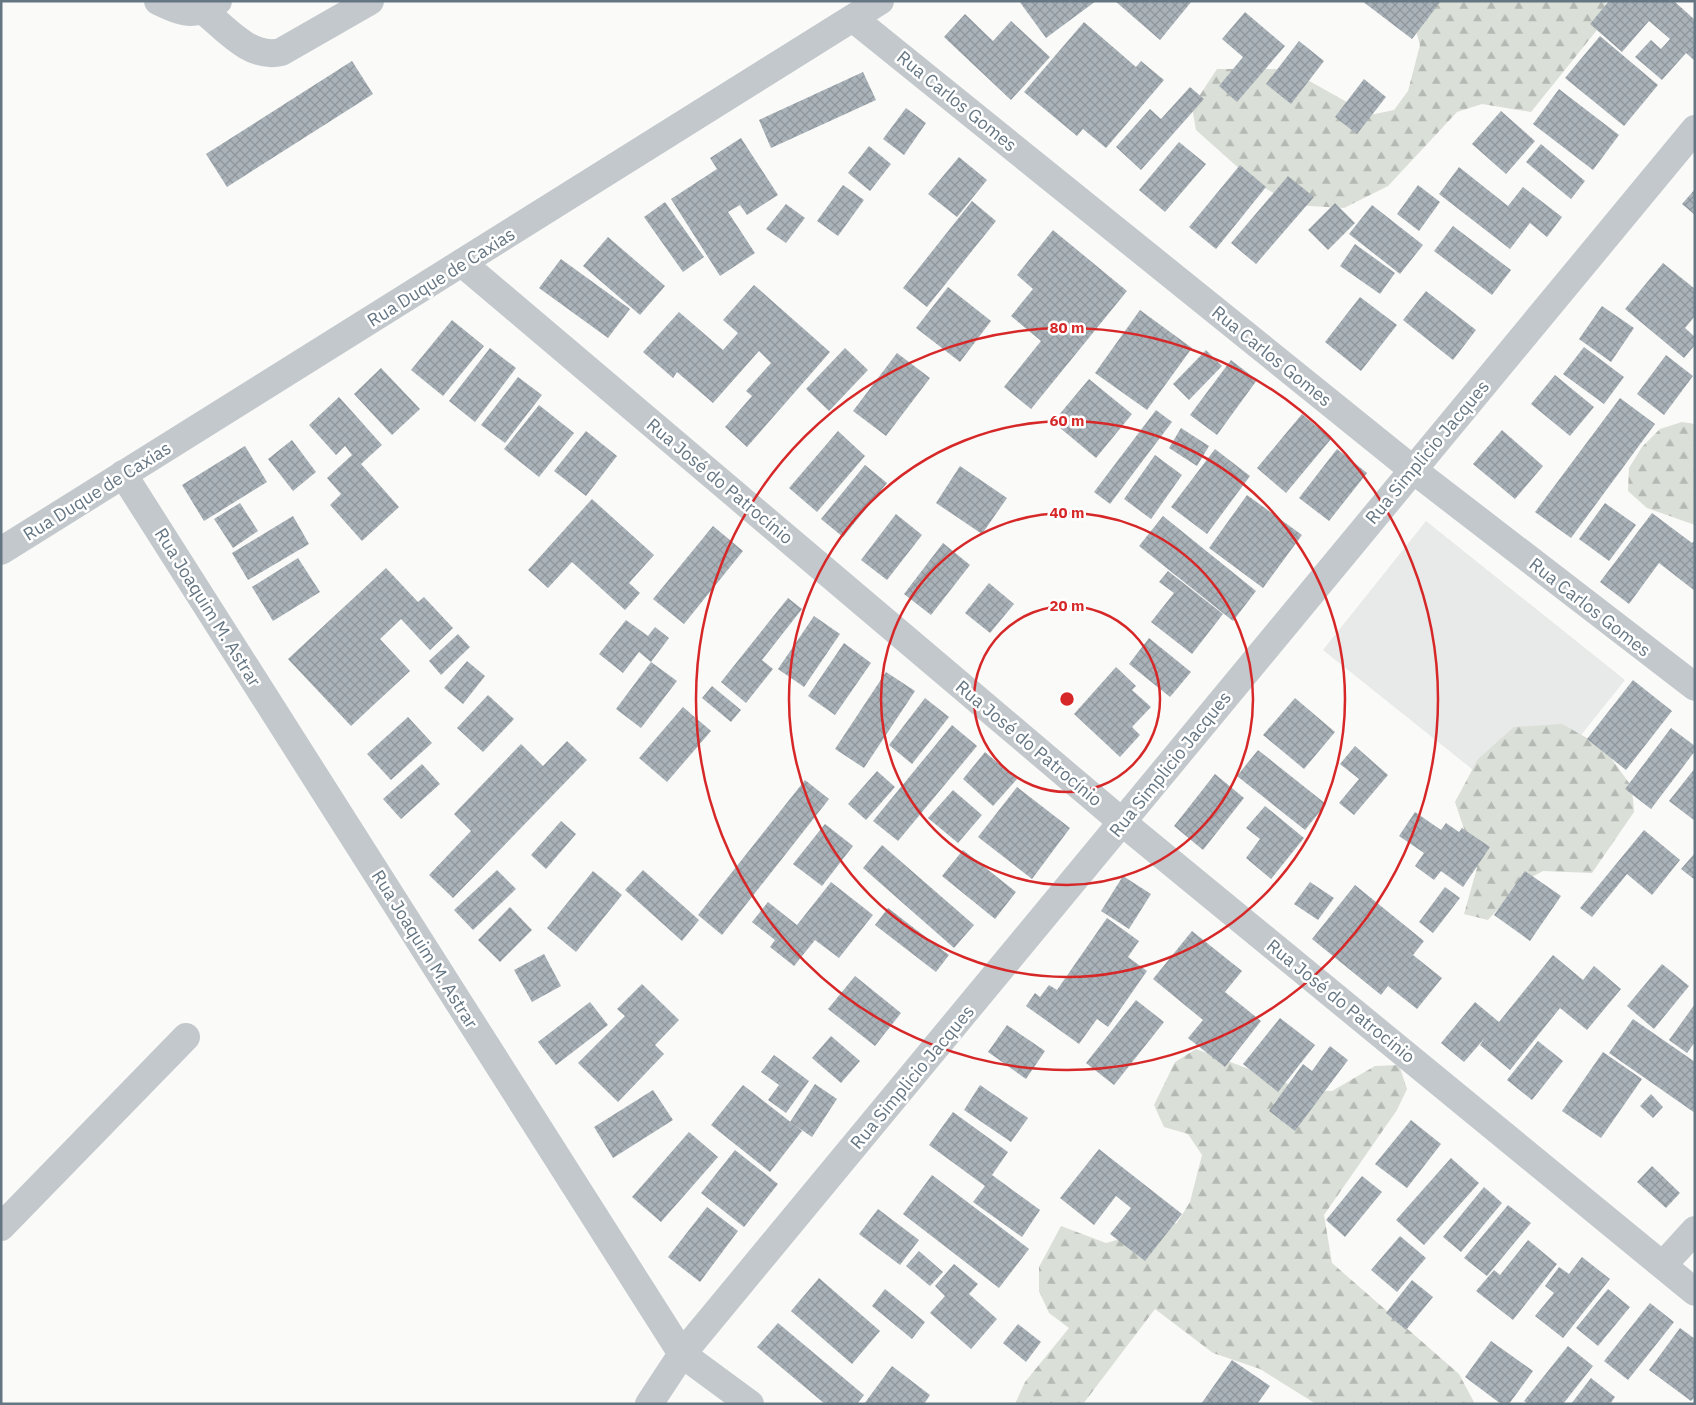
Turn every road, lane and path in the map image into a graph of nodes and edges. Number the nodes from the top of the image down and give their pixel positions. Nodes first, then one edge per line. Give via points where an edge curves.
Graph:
1 (158, 1) edge
2 (370, 1) edge
3 (880, 1) edge
4 (211, 6) edge
5 (854, 18) junction
6 (1695, 129) edge
7 (462, 263) junction
8 (1412, 469) junction
9 (123, 474) junction
10 (1, 551) edge
11 (1695, 687) edge
12 (1122, 822) junction
13 (186, 1037) dead end
14 (1, 1227) edge
15 (1695, 1230) edge
16 (1663, 1265) junction
17 (1695, 1292) edge
18 (682, 1354) junction
19 (650, 1404) edge
20 (750, 1404) edge

1 - 4 street via 183,13
2 - 4 street via 281,52 272,54 246,46
3 - 5 street, Rua Duque de Caxias
5 - 7 street, Rua Duque de Caxias
5 - 8 street, Rua Carlos Gomes
6 - 8 street, Rua Simplicio Jacques
7 - 9 street, Rua Duque de Caxias
7 - 12 street, Rua José do Patrocínio
8 - 11 street, Rua Carlos Gomes
8 - 12 street, Rua Simplicio Jacques
9 - 10 street, Rua Duque de Caxias
9 - 18 street, Rua Joaquim M. Astrar
12 - 16 street, Rua José do Patrocínio
12 - 18 street, Rua Simplicio Jacques
13 - 14 street
15 - 16 street
16 - 17 street, Rua José do Patrocínio
18 - 19 street, Rua Simplicio Jacques
18 - 20 street, Rua Joaquim M. Astrar

